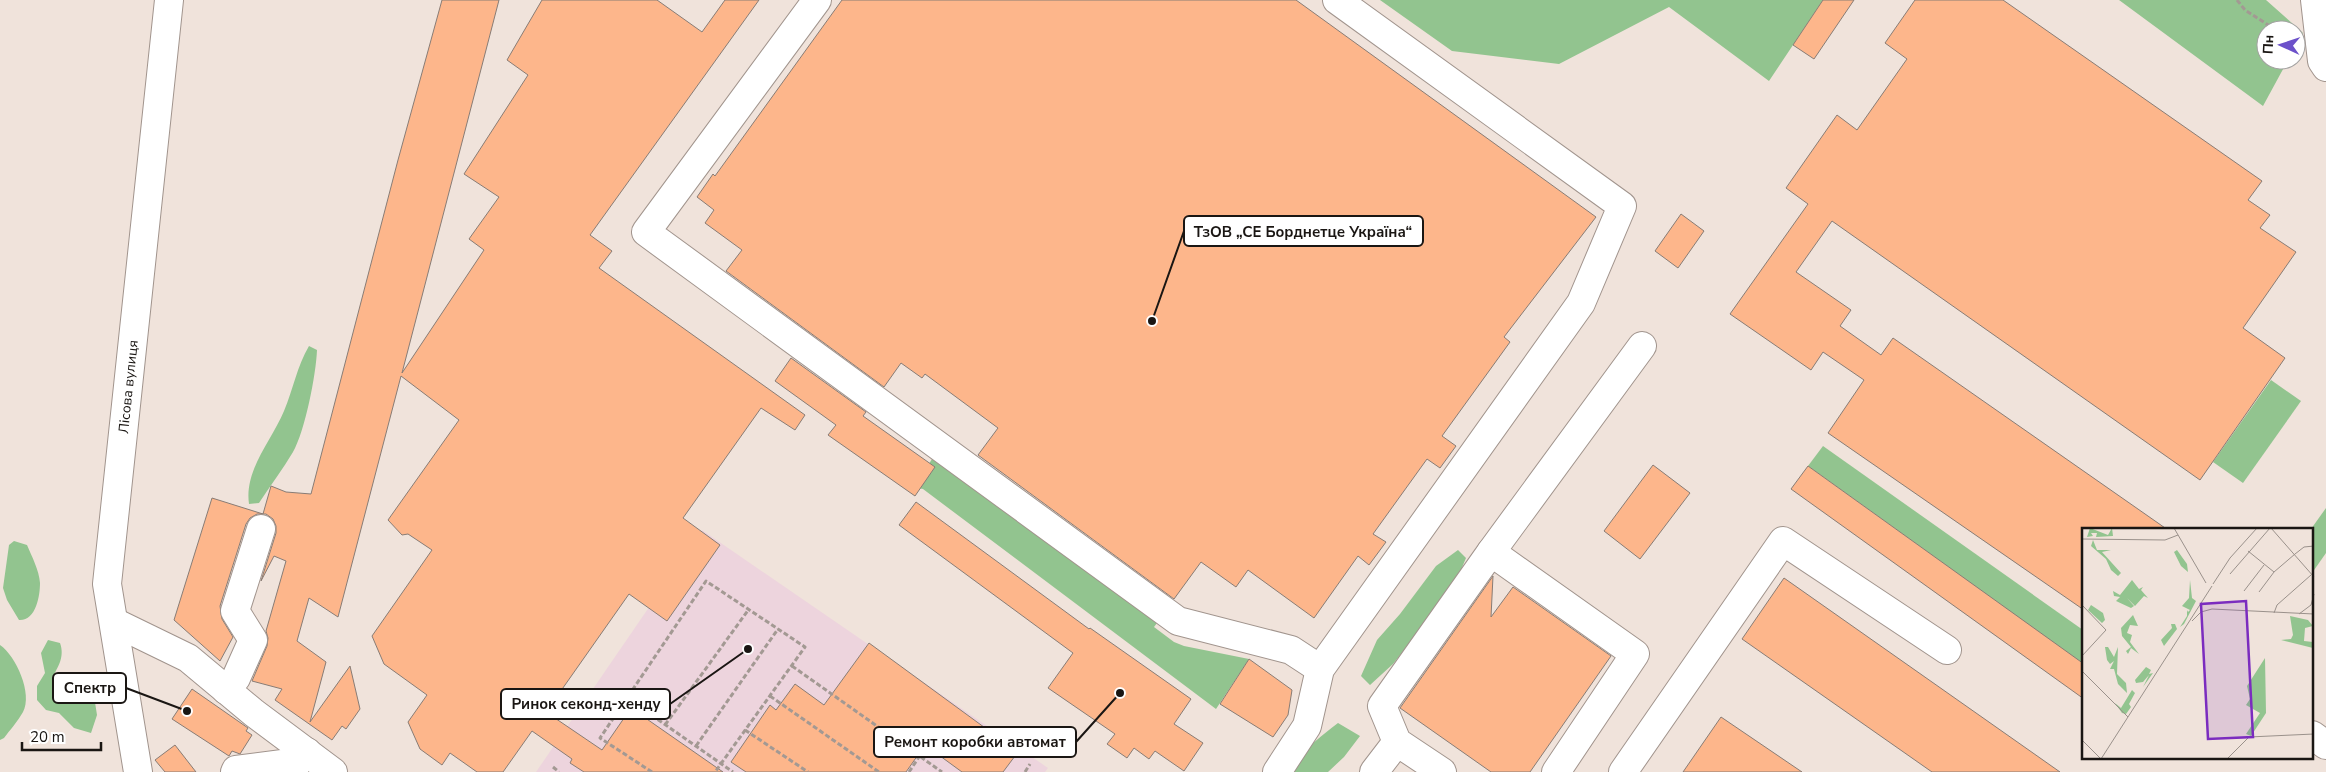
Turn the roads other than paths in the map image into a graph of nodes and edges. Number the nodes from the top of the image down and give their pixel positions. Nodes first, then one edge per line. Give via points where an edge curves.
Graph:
1 (169, 0) edge
2 (817, 0) edge
3 (1337, 0) edge
4 (2315, 0) edge
5 (2326, 67) edge
6 (1642, 346) dead end
7 (261, 528) dead end
8 (1491, 552) junction
9 (114, 622) junction
10 (1947, 650) dead end
11 (1320, 670) junction
12 (226, 690) junction
13 (2314, 736) edge
14 (1397, 742) junction
15 (2326, 745) edge
16 (307, 752) junction
17 (138, 772) edge
18 (235, 772) edge
19 (333, 772) edge
20 (1277, 772) edge
21 (1374, 772) edge
22 (1442, 772) edge
23 (1556, 772) edge
24 (1622, 772) edge

1 - 9 street, Лісова вулиця via 107,584
2 - 11 street via 646,232 1178,621 1291,650
3 - 11 street via 1622,206 1581,304
4 - 5 street via 2322,61
6 - 8 street
7 - 12 street via 235,611 253,640 236,678
8 - 14 street via 1382,706
8 - 23 street via 1635,654
9 - 12 street via 188,658
9 - 17 street, Лісова вулиця
10 - 24 street via 1783,541
11 - 20 street via 1307,726
12 - 16 street
13 - 15 street
14 - 21 street
14 - 22 street
16 - 18 street via 298,762
16 - 19 street

